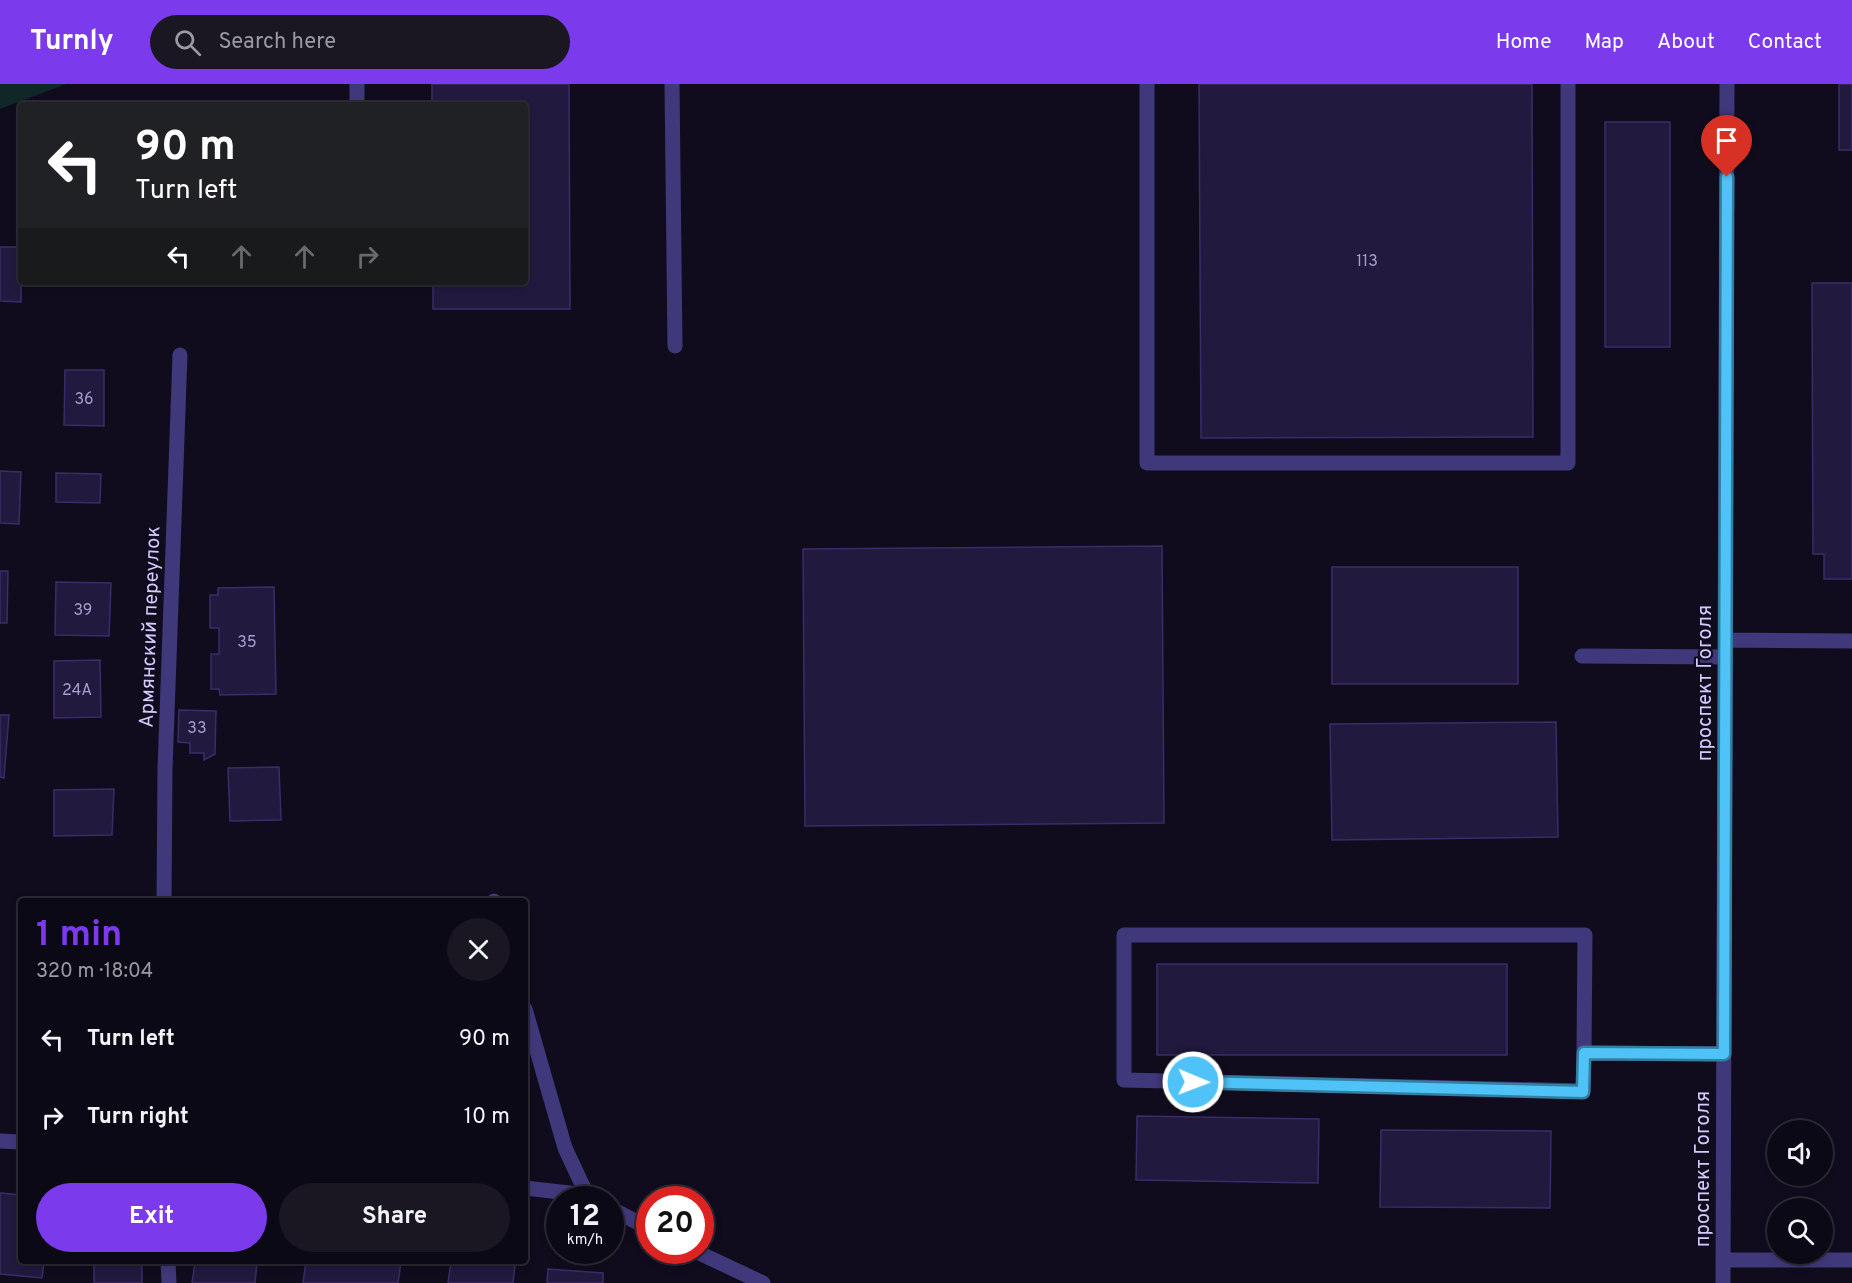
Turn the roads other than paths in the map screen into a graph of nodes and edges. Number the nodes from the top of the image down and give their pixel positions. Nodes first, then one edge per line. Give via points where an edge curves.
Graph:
1 (357, 84) edge
2 (672, 84) edge
3 (1147, 84) edge
4 (1568, 84) edge
5 (1727, 84) edge
6 (357, 102) edge
7 (675, 346) dead end
8 (180, 354) dead end
9 (1725, 640) junction
10 (1852, 640) edge
11 (1582, 656) dead end
12 (1725, 657) junction
13 (164, 898) edge
14 (528, 1019) edge
15 (1584, 1053) junction
16 (1724, 1054) junction
17 (0, 1141) edge
18 (18, 1142) edge
19 (585, 1186) edge
20 (528, 1188) edge
21 (546, 1191) edge
22 (714, 1260) edge
23 (1723, 1260) junction
24 (1852, 1260) edge
25 (168, 1264) edge
26 (169, 1283) edge
27 (763, 1283) edge
28 (1723, 1283) edge

1 - 6 street
2 - 7 street
3 - 4 street via 1148,463 1568,463
5 - 9 street, проспект Гоголя
8 - 13 street, Армянский переулок via 165,757
9 - 10 street
9 - 12 street, проспект Гоголя
11 - 12 street
12 - 16 street, проспект Гоголя
14 - 19 street via 565,1148
15 - 15 street via 1583,1092 1124,1080 1124,935 1585,935
15 - 16 street
16 - 23 street, проспект Гоголя
17 - 18 street
20 - 21 street
22 - 27 street
23 - 24 street
23 - 28 street, проспект Гоголя
25 - 26 street

